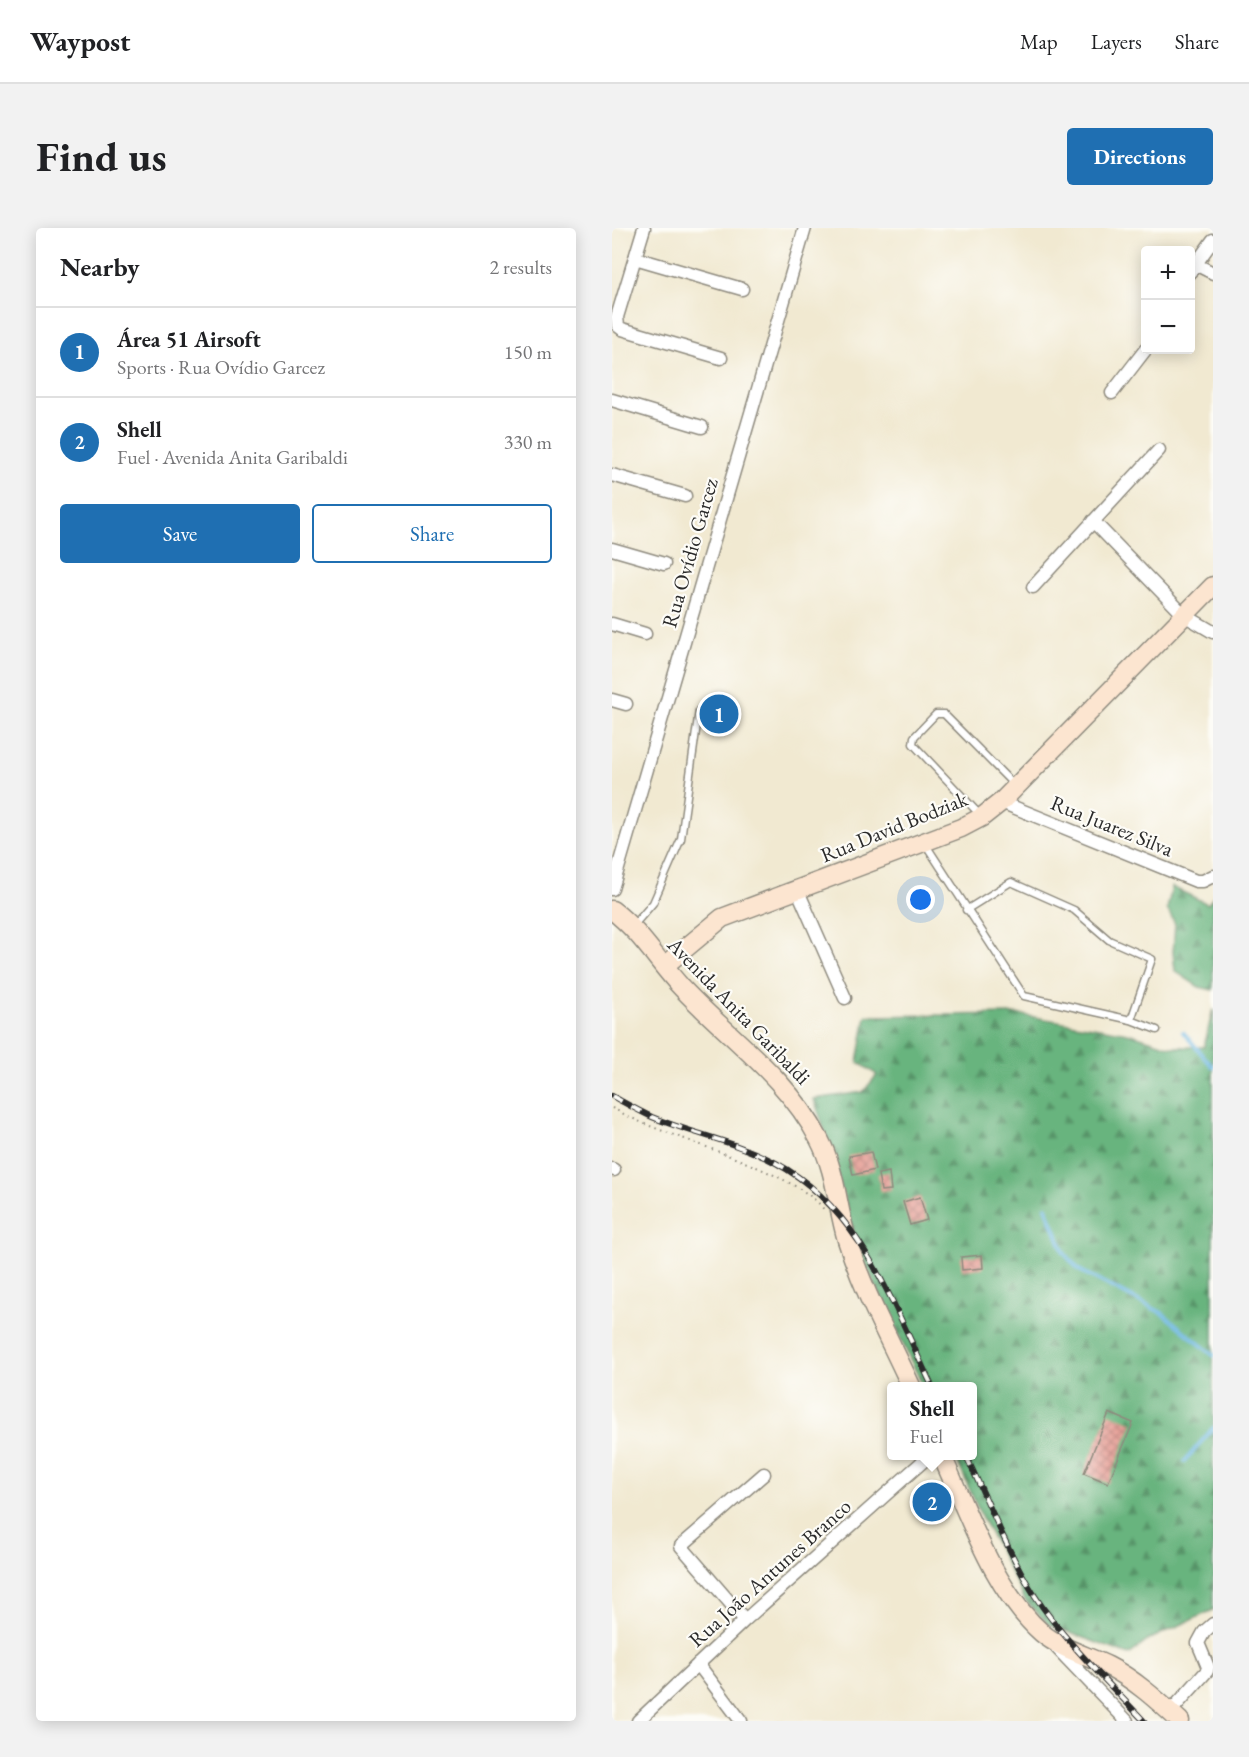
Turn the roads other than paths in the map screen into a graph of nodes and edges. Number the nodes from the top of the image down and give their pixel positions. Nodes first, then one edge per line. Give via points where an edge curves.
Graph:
1 (644, 228) edge
2 (805, 228) edge
3 (1213, 240) edge
4 (635, 258) junction
5 (1195, 265) edge
6 (1195, 268) edge
7 (1213, 273) edge
8 (742, 289) dead end
9 (1142, 354) edge
10 (721, 358) dead end
11 (1112, 393) dead end
12 (612, 400) edge
13 (702, 427) dead end
14 (1159, 450) dead end
15 (612, 475) edge
16 (685, 496) dead end
17 (1093, 521) junction
18 (612, 549) edge
19 (664, 564) dead end
20 (1213, 586) edge
21 (1033, 587) dead end
22 (1184, 615) junction
23 (612, 624) edge
24 (1213, 633) edge
25 (645, 634) dead end
26 (612, 700) edge
27 (627, 704) dead end
28 (699, 710) dead end
29 (1016, 787) junction
30 (1001, 802) junction
31 (982, 818) junction
32 (924, 842) junction
33 (1211, 878) edge
34 (612, 889) edge
35 (797, 889) junction
36 (612, 910) edge
37 (966, 910) junction
38 (632, 928) junction
39 (664, 966) junction
40 (845, 998) dead end
41 (1131, 1020) junction
42 (1157, 1030) dead end
43 (909, 1382) edge
44 (923, 1460) edge
45 (944, 1460) edge
46 (764, 1474) dead end
47 (745, 1620) junction
48 (1213, 1624) edge
49 (1044, 1634) junction
50 (698, 1664) junction
51 (1175, 1717) edge
52 (638, 1721) edge
53 (741, 1721) edge
54 (1127, 1721) edge

1 - 4 street
2 - 34 street, Rua Ovídio Garcez
3 - 5 street
4 - 8 street
4 - 10 street via 617,317 618,326
6 - 7 street
9 - 11 street
12 - 13 street
14 - 17 street
15 - 16 street
17 - 21 street
17 - 22 street
18 - 19 street
20 - 22 main road, Rua David Bodziak
22 - 24 street
22 - 29 main road, Rua David Bodziak
23 - 25 street
26 - 27 street
28 - 38 lane via 681,839 652,903
29 - 30 main road, Rua David Bodziak
29 - 31 lane via 944,714 936,714 914,737 913,744
30 - 31 main road, Rua David Bodziak
30 - 33 street, Rua Juarez Silva via 1196,881
31 - 32 main road, Rua David Bodziak
32 - 35 main road, Rua David Bodziak
32 - 37 lane
35 - 39 main road, Rua David Bodziak via 722,918
35 - 40 street
36 - 38 main road, Avenida Anita Garibaldi
37 - 41 lane via 1024,996
37 - 41 lane via 1011,882 1074,910 1108,940 1152,959
38 - 39 main road, Avenida Anita Garibaldi
39 - 43 main road, Avenida Anita Garibaldi via 696,1003 773,1075 819,1138 831,1168 854,1258
41 - 42 lane
44 - 47 street, Rua João Antunes Branco
45 - 49 main road via 1005,1590
46 - 47 street via 681,1546
47 - 50 street, Rua João Antunes Branco
48 - 51 street via 1198,1643 1207,1671
49 - 51 main road via 1126,1676
49 - 54 street
50 - 52 street, Rua João Antunes Branco
50 - 53 street

